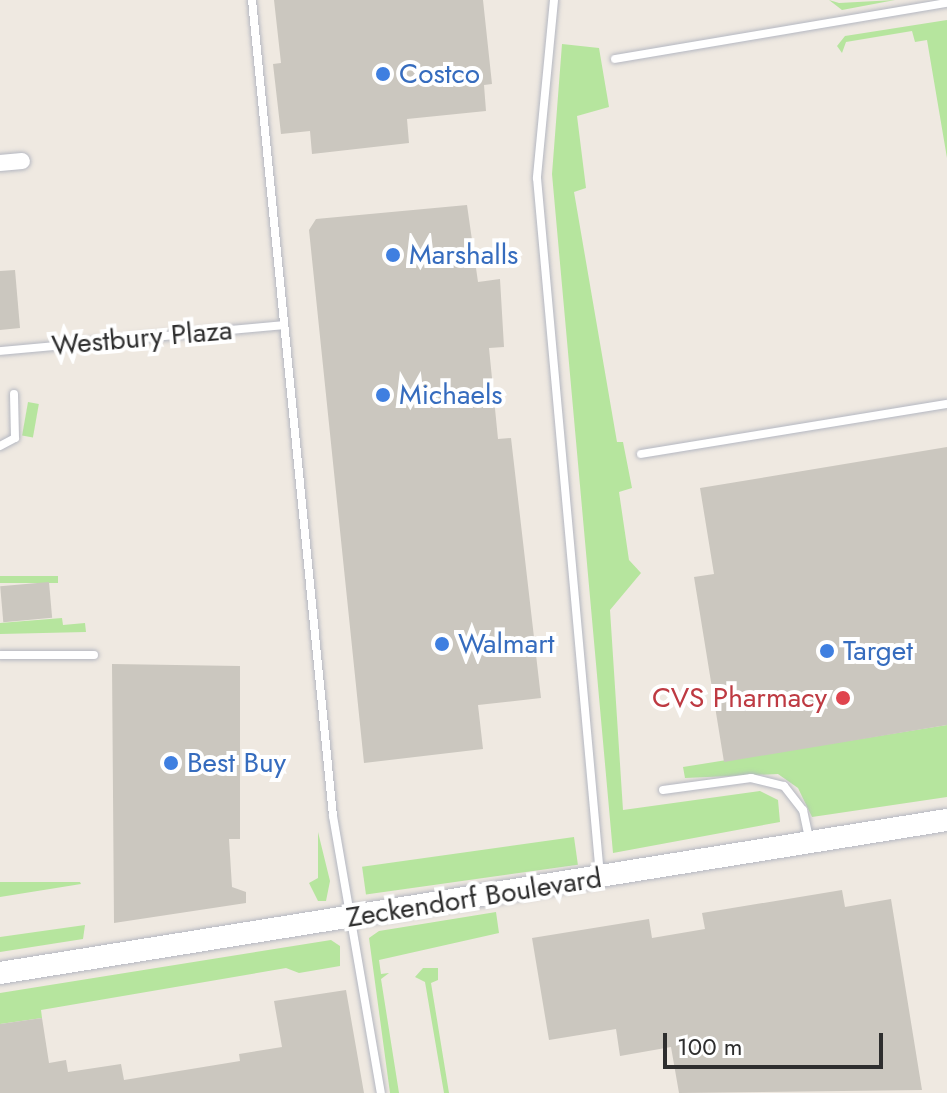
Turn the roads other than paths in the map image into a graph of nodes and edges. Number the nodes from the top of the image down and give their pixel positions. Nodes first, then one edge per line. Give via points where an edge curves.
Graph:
1 (252, 0) edge
2 (554, 0) edge
3 (947, 3) edge
4 (615, 59) dead end
5 (22, 161) dead end
6 (0, 163) edge
7 (284, 325) junction
8 (0, 351) edge
9 (14, 394) dead end
10 (947, 404) edge
11 (0, 446) edge
12 (641, 454) dead end
13 (0, 655) edge
14 (94, 655) dead end
15 (663, 790) dead end
16 (947, 820) edge
17 (810, 843) junction
18 (600, 877) junction
19 (353, 918) junction
20 (0, 973) edge
21 (381, 1093) edge

1 - 7 lane
2 - 18 lane via 537,178
3 - 4 lane
5 - 6 street
7 - 8 lane, Westbury Plaza
7 - 19 lane via 333,816
9 - 11 lane via 15,438
10 - 12 lane
13 - 14 lane
15 - 17 lane via 751,778 784,786 803,810
16 - 17 street, Zeckendorf Boulevard
17 - 18 street, Zeckendorf Boulevard
18 - 19 street, Zeckendorf Boulevard
19 - 20 street, Zeckendorf Boulevard
19 - 21 lane

